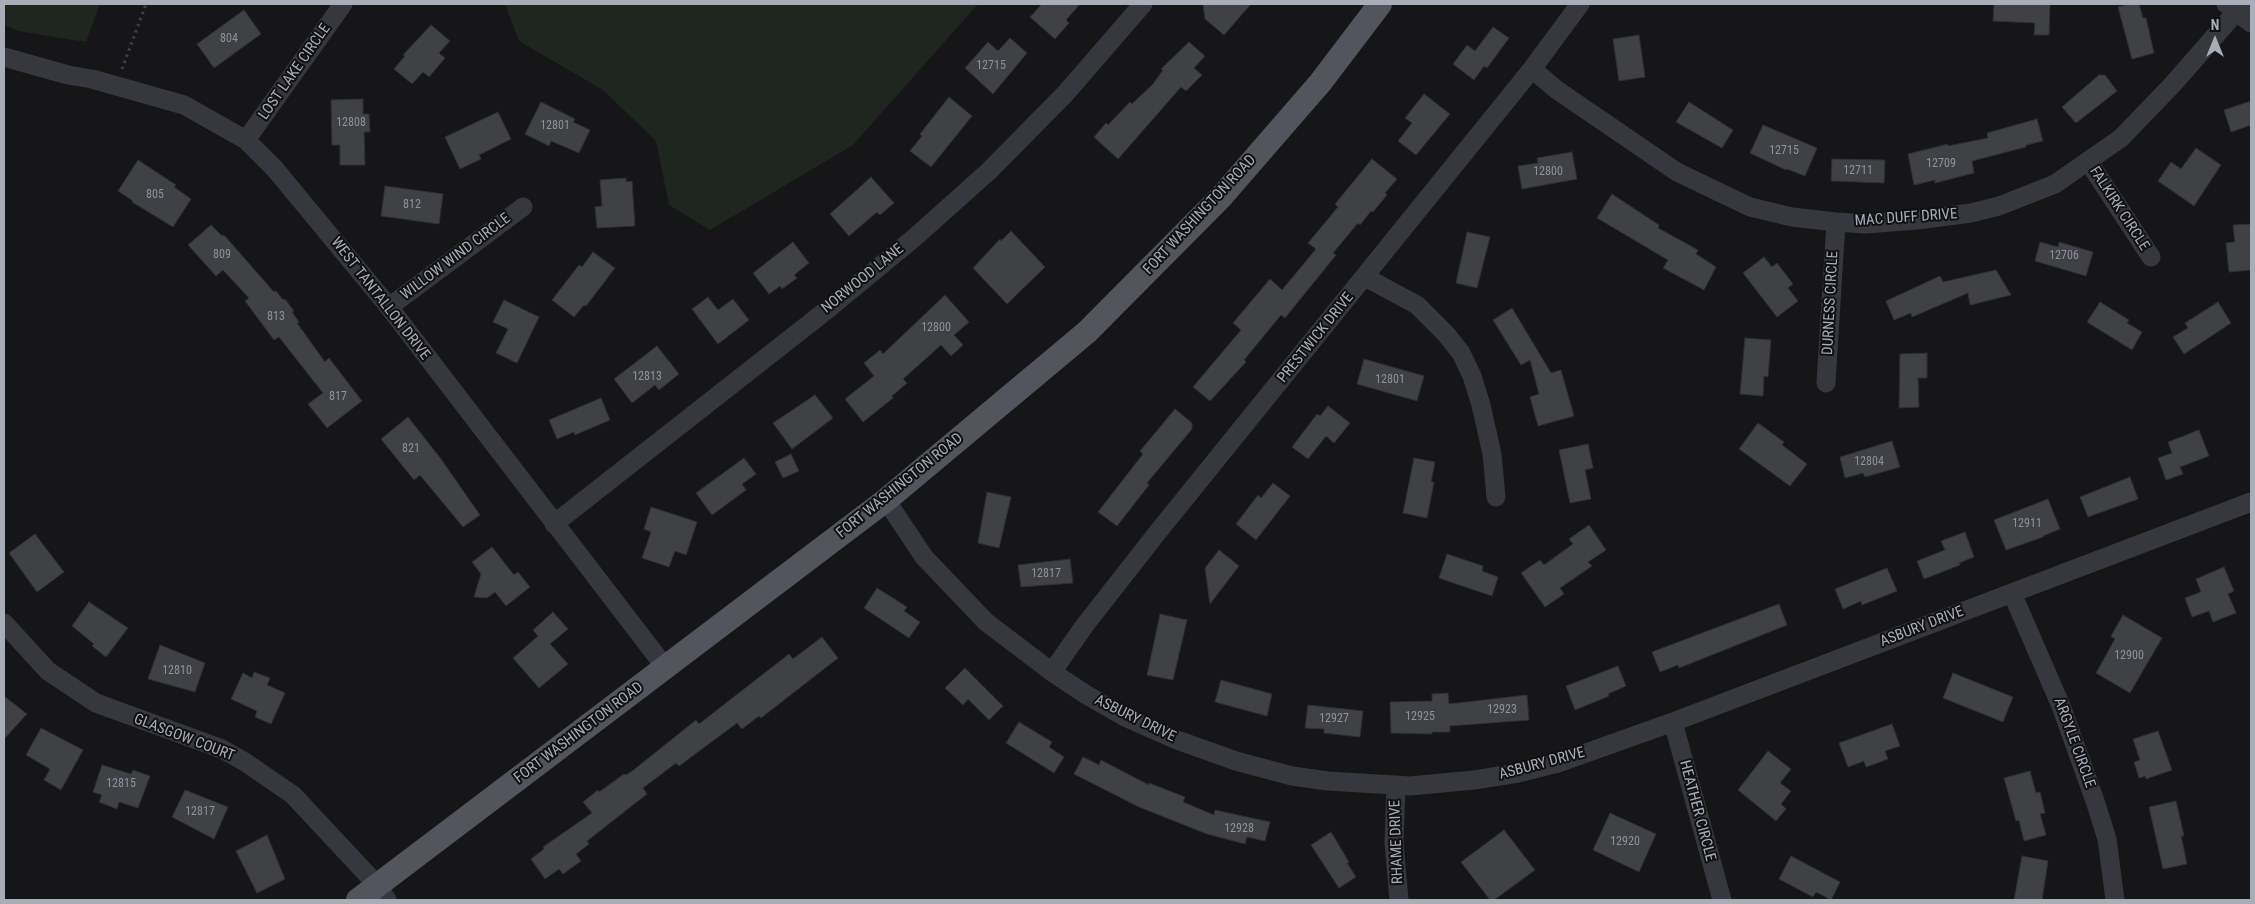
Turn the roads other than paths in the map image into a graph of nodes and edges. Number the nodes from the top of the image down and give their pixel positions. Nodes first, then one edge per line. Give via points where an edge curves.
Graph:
1 (343, 4) edge
2 (1143, 4) edge
3 (1380, 4) edge
4 (1580, 4) edge
5 (2239, 11) edge
6 (4, 57) edge
7 (1532, 69) junction
8 (246, 140) junction
9 (2088, 161) junction
10 (523, 207) dead end
11 (1836, 222) junction
12 (2151, 257) dead end
13 (1365, 277) junction
14 (389, 307) junction
15 (1826, 383) dead end
16 (1496, 497) dead end
17 (886, 500) junction
18 (2251, 502) edge
19 (554, 524) junction
20 (2012, 593) junction
21 (4, 623) edge
22 (665, 667) junction
23 (1052, 672) junction
24 (1673, 722) junction
25 (1396, 784) junction
26 (382, 893) edge
27 (358, 900) edge
28 (1399, 900) edge
29 (1722, 900) edge
30 (2115, 900) edge

1 - 8 street, LOST LAKE CIRCLE
2 - 19 street, NORWOOD LANE via 1066,94 989,171 914,238
3 - 17 main road, FORT WASHINGTON ROAD via 1320,83 1222,196 1094,326
4 - 7 street, PRESTWICK DRIVE
5 - 9 street, MAC DUFF DRIVE via 2121,138
6 - 8 street, WEST TANTALLON DRIVE via 184,105
7 - 11 street, MAC DUFF DRIVE via 1557,90 1676,172 1750,207 1792,217
7 - 13 street, PRESTWICK DRIVE
8 - 14 street, WEST TANTALLON DRIVE via 275,169
9 - 11 street, MAC DUFF DRIVE via 2046,188 2000,206 1971,213 1866,224
9 - 12 street, FALKIRK CIRCLE
10 - 14 street, WILLOW WIND CIRCLE
11 - 15 street, DURNESS CIRCLE
13 - 16 street via 1417,305 1461,352 1481,405 1492,454
13 - 23 street, PRESTWICK DRIVE via 1157,533
14 - 19 street, WEST TANTALLON DRIVE
17 - 22 main road, FORT WASHINGTON ROAD
17 - 23 street, ASBURY DRIVE via 924,557 955,592 986,622
18 - 20 street, ASBURY DRIVE
19 - 22 street, WEST TANTALLON DRIVE
20 - 24 street, ASBURY DRIVE
20 - 30 street, ARGYLE CIRCLE via 2061,706 2095,801 2107,839
21 - 26 street, GLASGOW COURT via 48,671 96,703 222,749 293,795
22 - 26 main road, FORT WASHINGTON ROAD
23 - 25 street, ASBURY DRIVE via 1125,717 1236,761 1292,776
24 - 25 street, ASBURY DRIVE via 1558,763 1518,773 1410,786
24 - 29 street, HEATHER CIRCLE
25 - 28 street, RHAME DRIVE via 1394,843
26 - 27 main road, FORT WASHINGTON ROAD

